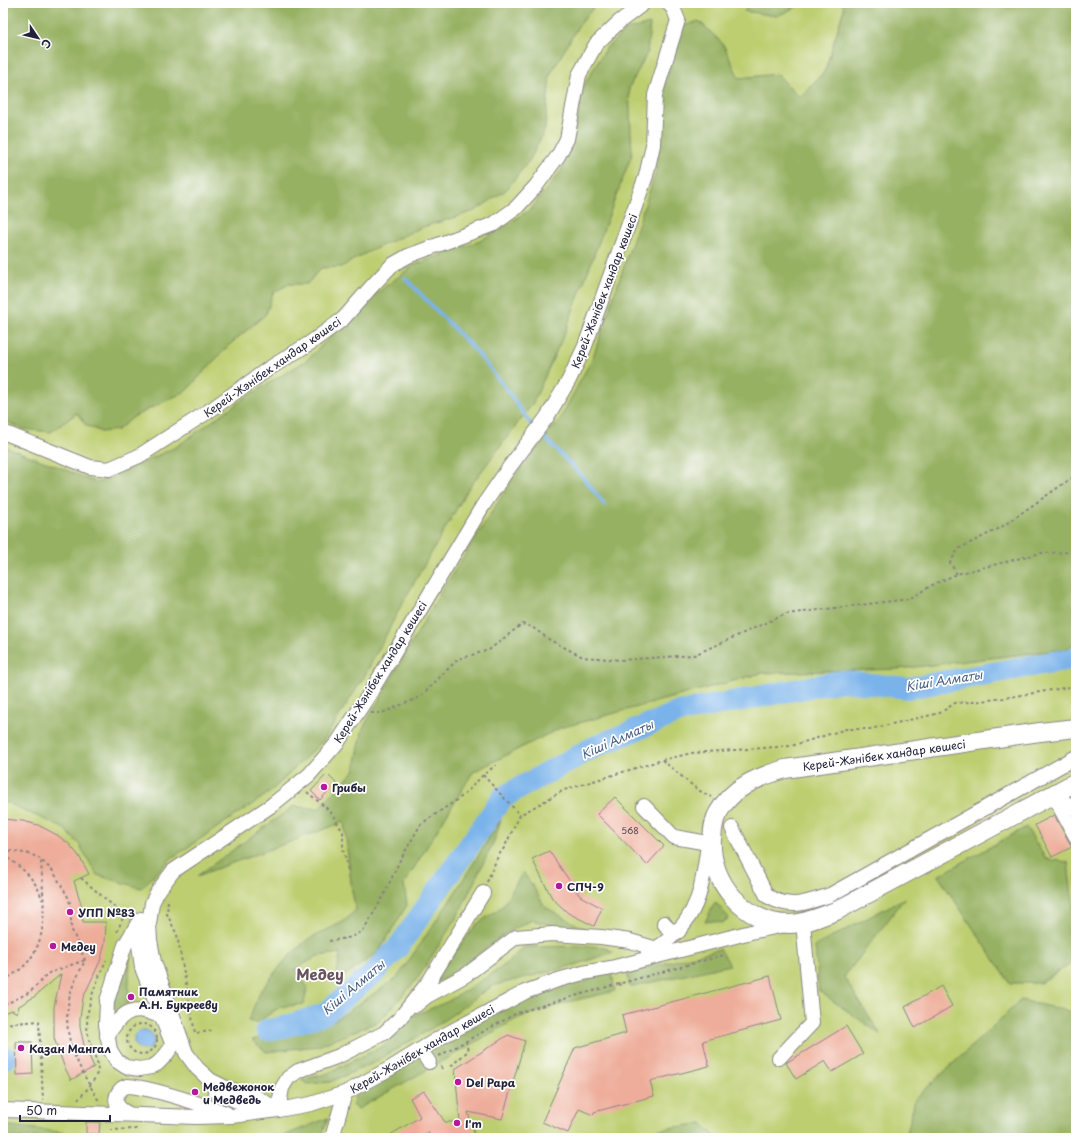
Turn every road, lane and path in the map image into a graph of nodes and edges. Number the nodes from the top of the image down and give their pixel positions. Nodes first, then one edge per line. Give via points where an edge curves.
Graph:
1 (644, 3) edge
2 (668, 3) edge
3 (686, 3) edge
4 (698, 3) edge
5 (3, 432) edge
6 (1076, 475) edge
7 (1076, 552) edge
8 (956, 574) junction
9 (1076, 686) edge
10 (368, 712) dead end
11 (1076, 728) edge
12 (1076, 757) edge
13 (662, 760) junction
14 (496, 765) dead end
15 (483, 775) junction
16 (1076, 782) edge
17 (304, 790) dead end
18 (1053, 795) junction
19 (724, 803) junction
20 (644, 806) dead end
21 (1076, 809) edge
22 (520, 815) junction
23 (713, 824) junction
24 (732, 828) dead end
25 (1076, 837) edge
26 (708, 843) junction
27 (3, 851) edge
28 (3, 855) edge
29 (41, 860) junction
30 (348, 872) dead end
31 (483, 894) joint
32 (168, 896) dead end
33 (43, 907) junction
34 (146, 914) junction
35 (664, 923) dead end
36 (796, 923) junction
37 (679, 931) junction
38 (328, 941) dead end
39 (657, 949) junction
40 (724, 955) dead end
41 (85, 960) junction
42 (611, 968) junction
43 (3, 980) edge
44 (620, 983) junction
45 (621, 990) dead end
46 (3, 997) edge
47 (400, 1018) junction
48 (150, 1019) junction
49 (3, 1024) edge
50 (212, 1031) dead end
51 (107, 1036) junction
52 (176, 1041) junction
53 (466, 1041) junction
54 (420, 1050) junction
55 (779, 1058) dead end
56 (429, 1062) joint
57 (451, 1066) dead end
58 (345, 1093) junction
59 (99, 1102) dead end
60 (3, 1110) edge
61 (278, 1110) junction
62 (43, 1111) junction
63 (260, 1112) junction
64 (129, 1114) junction
65 (232, 1116) junction
66 (332, 1138) edge

1 - 5 street, Керей-Жәнібек хандар көшесі via 596,44 579,75 567,139 558,156 516,208 494,224 408,256 392,265 343,318 310,343 139,456 109,468 90,467
2 - 34 street, Керей-Жәнібек хандар көшесі via 678,20 655,95 653,145 646,176 585,346 569,380 547,417 482,507 367,698 337,743 309,775 272,804 173,871 158,891
3 - 4 path
6 - 8 path via 1000,528 958,549 950,563
7 - 8 path via 1041,553
8 - 10 path via 909,600 786,614 694,655 621,660 583,657 550,640 532,627 522,624 489,650 458,659 420,697 382,713
9 - 13 path via 954,703 940,713 870,729 846,729 791,746 692,753
11 - 19 main road, Керей-Жәнібек хандар көшесі via 784,769 749,782
12 - 24 street via 830,895 789,905 776,902 767,896
13 - 19 path via 698,790
13 - 22 path via 564,790
14 - 15 path
15 - 22 path
15 - 38 path via 464,795 421,824 363,931 352,937
16 - 18 main road, Керей-Жәнібек хандар көшесі
17 - 30 path via 330,811 343,832 343,849
18 - 21 street
18 - 25 street
18 - 36 main road, Керей-Жәнібек хандар көшесі via 836,911
19 - 23 main road, Керей-Жәнібек хандар көшесі
20 - 26 street via 674,837
22 - 31 path via 498,856
23 - 26 street, Керей-Жәнібек хандар көшесі
23 - 36 main road, Керей-Жәнібек хандар көшесі via 715,864 724,885 733,897 758,917 769,921
26 - 37 street, Керей-Жәнібек хандар көшесі via 699,898
27 - 29 path via 22,852
28 - 33 path via 28,874 38,889
29 - 33 path
29 - 41 path via 53,871 68,897 71,906 71,928
31 - 47 street via 430,980
32 - 50 path via 167,914 177,934 195,1033
33 - 43 path via 43,930 36,949 20,969
34 - 51 street via 125,945 107,1001
34 - 52 street, Керей-Жәнібек хандар көшесі via 154,962
35 - 37 street via 669,930
36 - 42 street, Керей-Жәнібек хандар көшесі
36 - 55 street via 812,1023
37 - 39 street, Керей-Жәнібек хандар көшесі
39 - 42 street, Керей-Жәнібек хандар көшесі
39 - 47 street via 630,941 601,937 552,934 516,937 466,975 427,996
40 - 44 path
41 - 46 path via 49,973 30,992 6,1004
41 - 59 path via 72,990 67,1025 75,1059
42 - 54 street, Керей-Жәнібек хандар көшесі via 583,973 525,992
44 - 45 path
44 - 53 path via 517,1013
47 - 61 street via 384,1033 339,1056 298,1071 288,1078 282,1088
48 - 48 path via 157,1044 150,1052 140,1055 131,1051 126,1036 136,1025
48 - 51 street via 146,1010 125,1014 115,1023
49 - 62 path via 39,1021
51 - 52 street via 110,1050 117,1061 126,1067 140,1069 157,1064
52 - 61 street, Керей-Жәнібек хандар көшесі via 210,1080 258,1098
52 - 63 street, Керей-Жәнібек хандар көшесі via 181,1062 196,1079 218,1093
53 - 56 path
53 - 57 path via 468,1051
54 - 56 street
54 - 58 street, Керей-Жәнібек хандар көшесі
58 - 61 street, Керей-Жәнібек хандар көшесі via 311,1104
58 - 66 street
60 - 62 street
61 - 63 street
62 - 64 street
63 - 65 street
64 - 65 street
64 - 65 street via 120,1109 117,1099 118,1092 130,1086 160,1092

